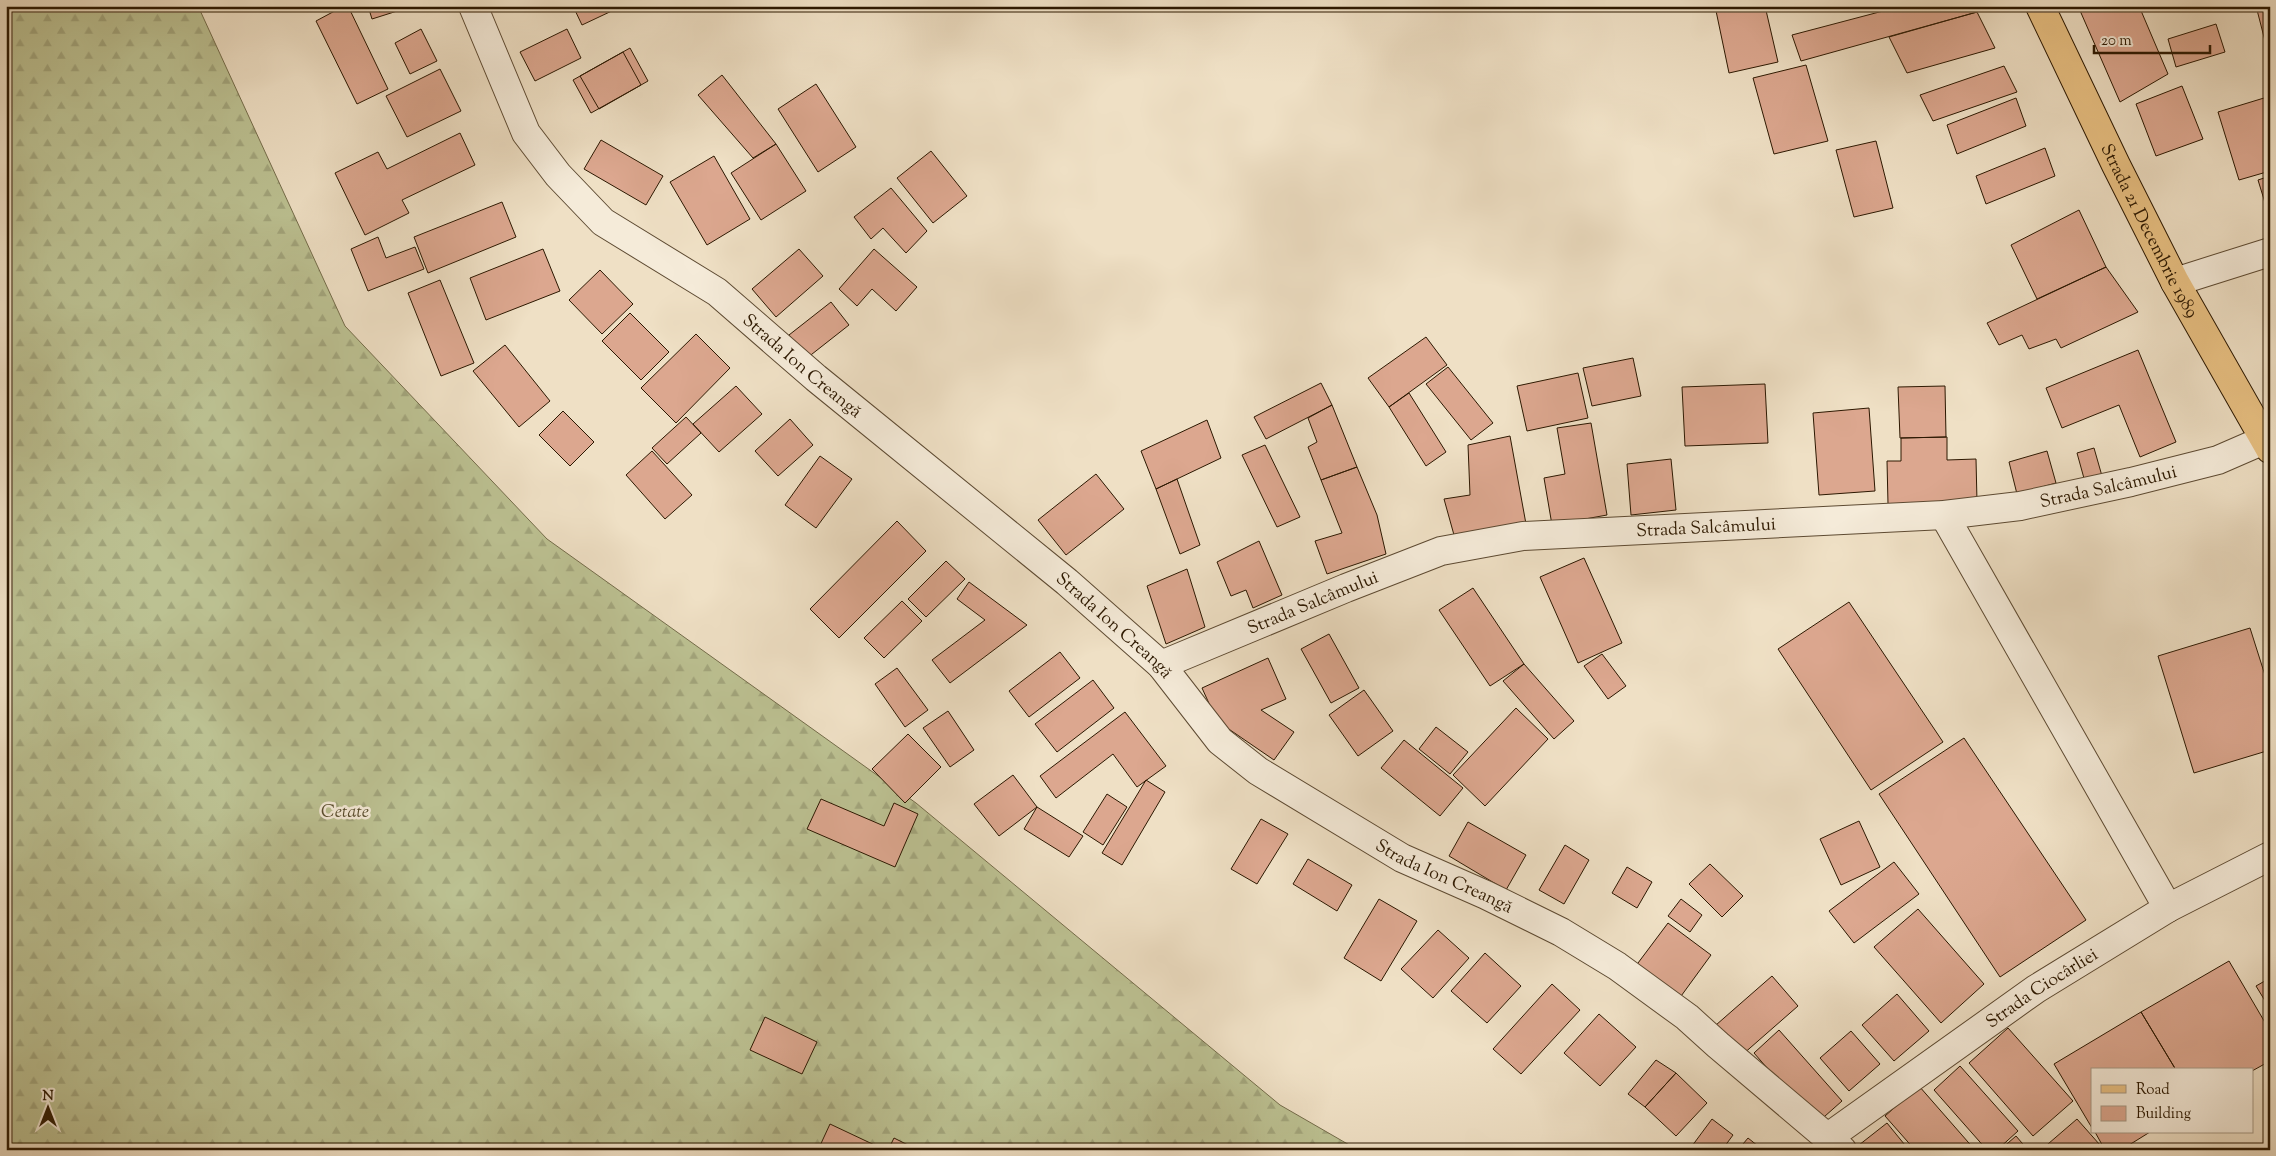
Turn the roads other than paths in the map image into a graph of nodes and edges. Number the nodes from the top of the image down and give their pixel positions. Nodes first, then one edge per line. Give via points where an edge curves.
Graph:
1 (473, 6) edge
2 (2040, 6) edge
3 (2270, 252) edge
4 (2175, 282) junction
5 (2267, 445) edge
6 (1944, 515) junction
7 (1161, 666) junction
8 (2270, 856) edge
9 (2168, 908) junction
10 (1834, 1144) edge

1 - 7 street, Strada Ion Creangă via 526,133 558,175 603,222 717,292 816,378 1067,582
2 - 4 main road, Strada 21 Decembrie 1989
3 - 4 street
4 - 5 main road, Strada 21 Decembrie 1989
5 - 6 street, Strada Salcâmului via 2131,482 2020,506
6 - 7 street, Strada Salcâmului via 1522,536 1441,550
6 - 9 street
7 - 10 street, Strada Ion Creangă via 1220,742 1258,771 1402,858 1561,932 1617,966 1687,1017
8 - 9 street, Strada Ciocârliei
9 - 10 street, Strada Ciocârliei via 2036,989

